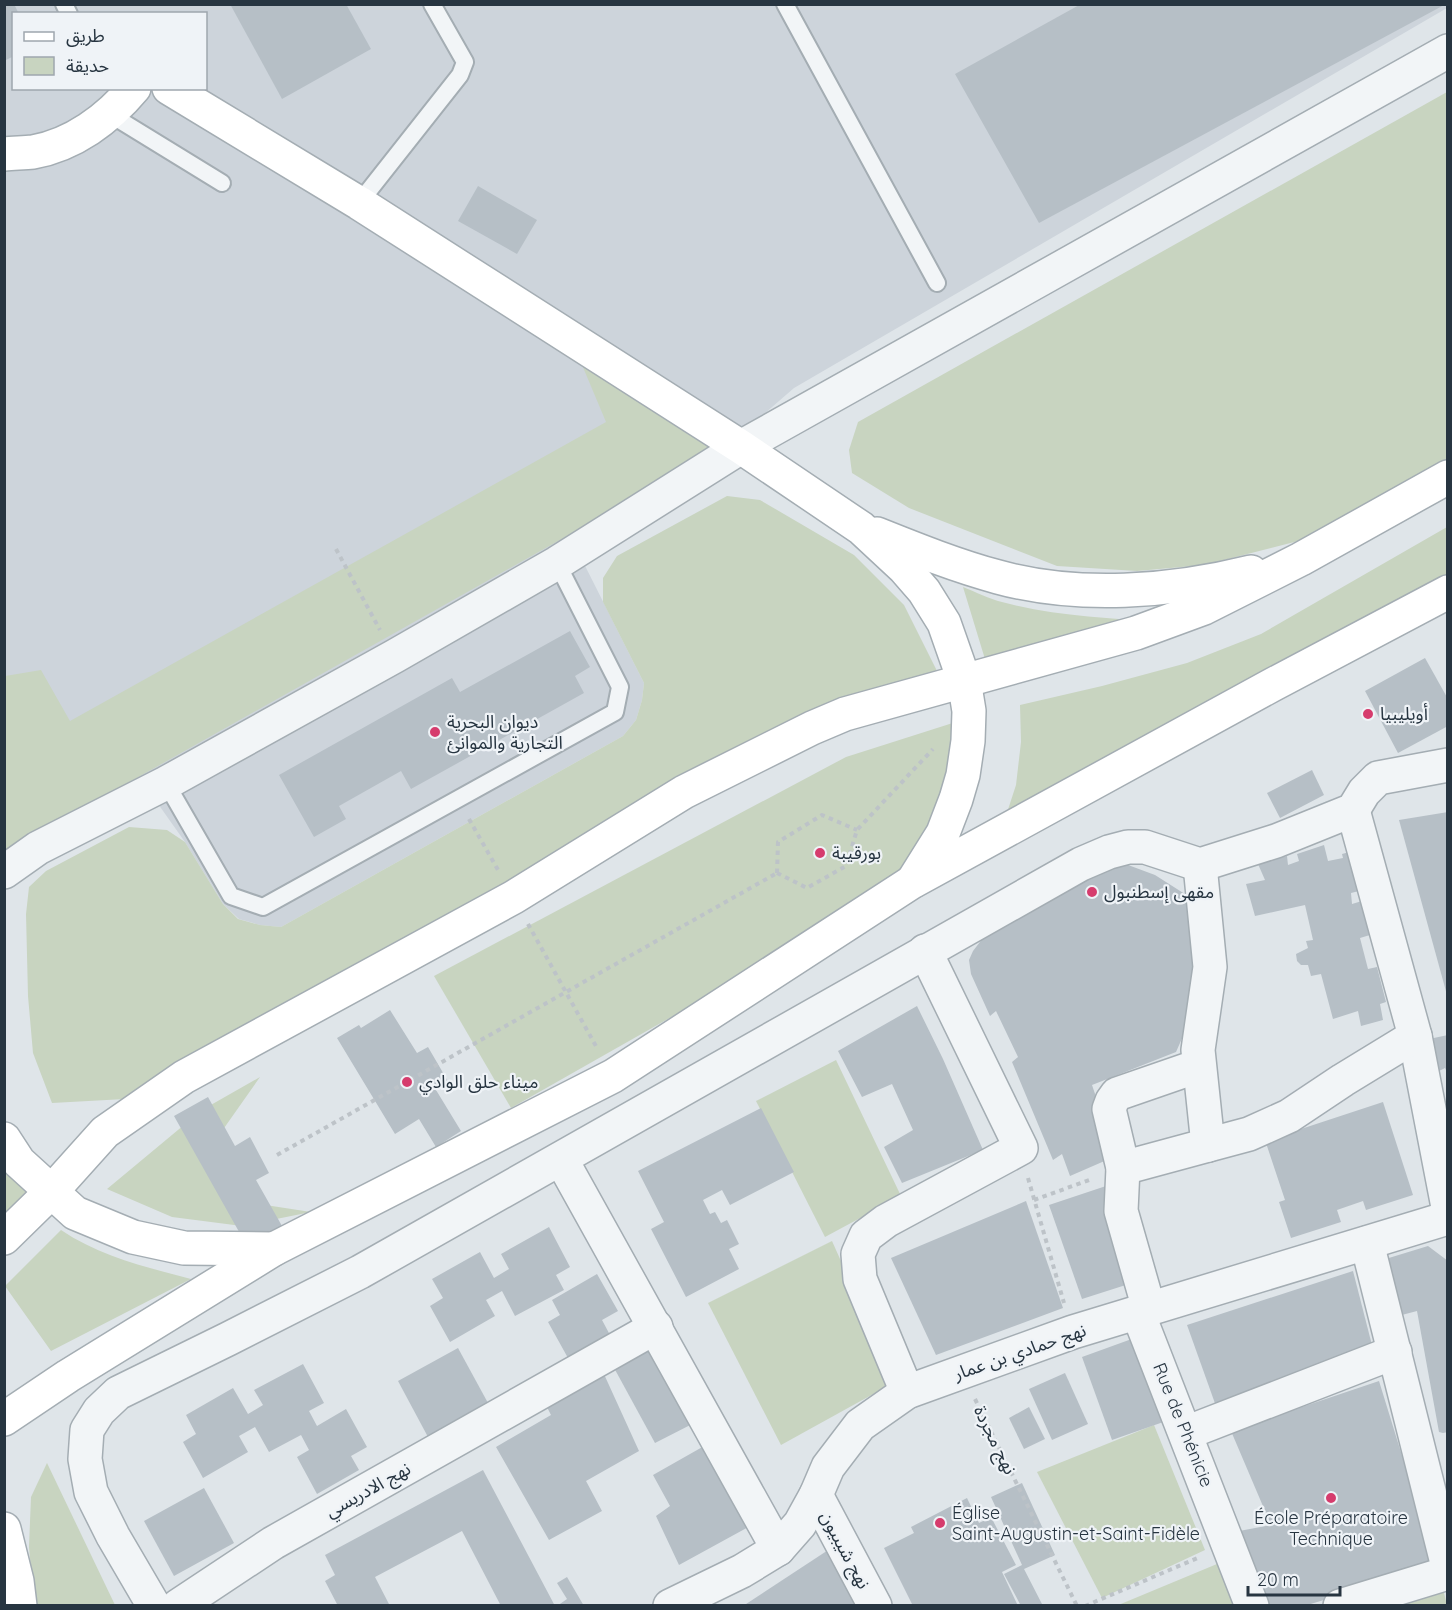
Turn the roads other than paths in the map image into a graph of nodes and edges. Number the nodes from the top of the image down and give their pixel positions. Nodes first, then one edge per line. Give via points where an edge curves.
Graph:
1 (432, 4) edge
2 (789, 6) edge
3 (1448, 51) edge
4 (132, 90) edge
5 (172, 90) edge
6 (108, 113) junction
7 (4, 154) edge
8 (222, 183) dead end
9 (359, 203) junction
10 (937, 283) dead end
11 (741, 447) junction
12 (1448, 477) edge
13 (861, 528) junction
14 (1301, 559) junction
15 (557, 563) junction
16 (1448, 592) edge
17 (964, 680) junction
18 (1448, 765) edge
19 (166, 783) junction
20 (1353, 810) junction
21 (1200, 865) junction
22 (4, 872) edge
23 (912, 882) junction
24 (926, 951) junction
25 (1415, 1036) junction
26 (1198, 1066) junction
27 (4, 1139) edge
28 (1208, 1145) junction
29 (561, 1159) junction
30 (1123, 1168) junction
31 (52, 1191) junction
32 (1448, 1207) edge
33 (1448, 1218) edge
34 (4, 1238) edge
35 (1367, 1243) junction
36 (274, 1249) junction
37 (1143, 1311) junction
38 (656, 1327) junction
39 (1395, 1352) junction
40 (907, 1392) junction
41 (4, 1419) edge
42 (1186, 1433) junction
43 (1435, 1460) edge
44 (816, 1495) junction
45 (4, 1529) edge
46 (778, 1549) junction
47 (1448, 1567) edge
48 (1448, 1573) edge
49 (1360, 1603) edge
50 (20, 1605) edge
51 (154, 1605) edge
52 (178, 1605) edge
53 (674, 1605) edge
54 (875, 1605) edge
55 (1252, 1605) edge

1 - 9 lane via 465,62 460,75
2 - 10 lane
3 - 11 street
4 - 6 main road
5 - 9 main road
6 - 7 main road via 84,134 61,144
6 - 8 lane
9 - 11 main road
11 - 13 main road
11 - 15 street
12 - 14 main road
13 - 14 main road via 998,577 1051,587 1158,588
13 - 17 main road via 924,591 944,623
14 - 17 main road via 1204,608 1136,633
15 - 19 street
15 - 19 lane via 620,687 615,712 263,907 231,896
16 - 23 main road
17 - 23 main road via 969,711 963,775 943,833
17 - 31 main road via 845,714 684,792 514,897 184,1077 105,1132
18 - 20 street via 1378,778
19 - 22 street via 38,848
20 - 21 street via 1276,841
20 - 25 street
21 - 24 street via 1145,847 1109,852
21 - 26 street via 1210,967
23 - 36 main road via 613,1076
24 - 29 street
24 - 40 street via 1021,1148 886,1221 866,1236 858,1254 860,1279
25 - 28 street via 1289,1116 1249,1134
25 - 32 street
26 - 28 street
26 - 30 street, Rue de Phénicie via 1117,1094 1109,1109
27 - 31 main road via 19,1162
28 - 30 street
29 - 38 street
29 - 51 street via 360,1272 118,1393 99,1411 87,1430 85,1459 91,1492
30 - 37 street, Rue de Phénicie via 1122,1211
31 - 34 main road
31 - 36 main road via 75,1213 133,1237 184,1248
33 - 35 street, نهج حمادي بن عمار
35 - 37 street, نهج حمادي بن عمار
35 - 39 street
36 - 41 main road
37 - 40 street, نهج حمادي بن عمار via 1072,1332
37 - 42 street, Rue de Phénicie
38 - 46 street
38 - 52 street, نهج الادريسي via 273,1543
39 - 42 street
39 - 43 street
40 - 44 street, نهج حمادي بن عمار via 860,1425 828,1467
42 - 55 street, Rue de Phénicie
43 - 47 street
44 - 46 street, نهج حمادي بن عمار via 800,1524
44 - 54 street, نهج شيبيون
45 - 50 main road
46 - 53 street, نهج حمادي بن عمار
48 - 49 street

